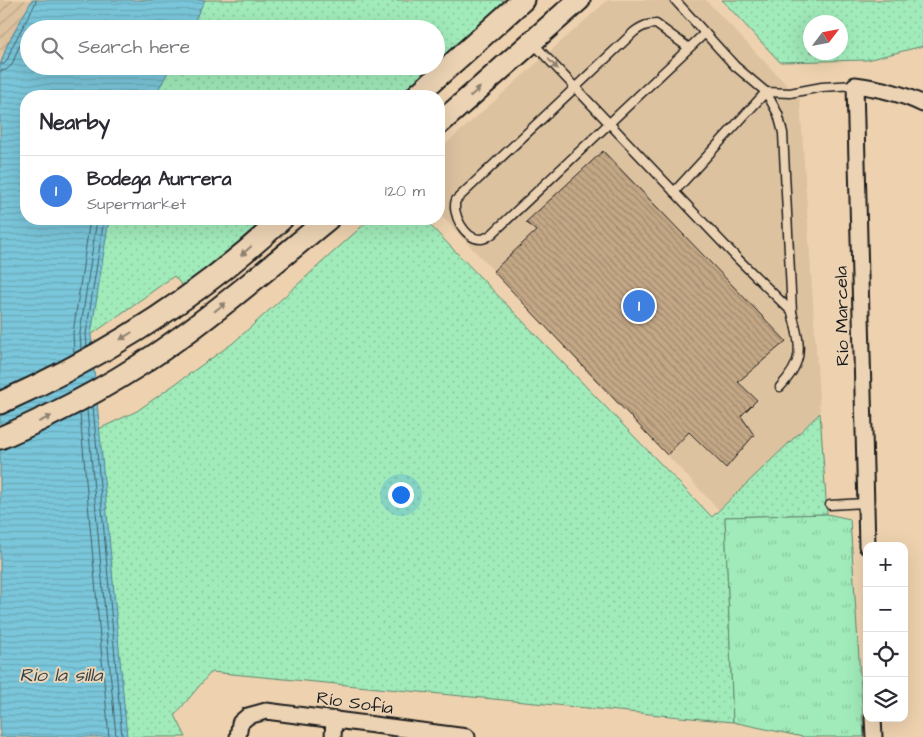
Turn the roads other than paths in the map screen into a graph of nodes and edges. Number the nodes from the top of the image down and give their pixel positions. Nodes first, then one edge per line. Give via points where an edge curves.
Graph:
1 (523, 0) edge
2 (578, 0) edge
3 (674, 0) edge
4 (705, 33) junction
5 (531, 42) junction
6 (689, 48) junction
7 (445, 70) edge
8 (439, 75) edge
9 (855, 85) junction
10 (575, 87) junction
11 (423, 90) edge
12 (766, 92) junction
13 (923, 104) edge
14 (445, 119) edge
15 (609, 123) junction
16 (674, 192) junction
17 (275, 225) edge
18 (321, 225) edge
19 (792, 312) junction
20 (780, 387) dead end
21 (0, 403) edge
22 (0, 438) edge
23 (865, 503) junction
24 (830, 505) dead end
25 (867, 542) edge
26 (334, 719) junction
27 (873, 722) edge
28 (239, 730) edge
29 (436, 736) edge
30 (333, 737) edge
31 (468, 737) edge
32 (874, 737) edge

1 - 7 main road
2 - 5 main road
3 - 4 lane
4 - 6 lane
4 - 12 lane via 735,66
5 -> 10 lane
14 -> 5 main road
6 - 10 lane via 656,24 643,26
6 - 15 lane
8 - 11 main road
9 - 12 lane via 790,93
9 - 13 street via 879,88
9 - 23 street, Río Marcela
10 - 15 lane
10 - 15 lane via 456,200 455,213 468,233 481,239 492,234
12 - 16 lane
12 - 19 lane via 783,132
15 - 16 lane
16 - 19 lane
17 -> 21 main road via 208,282 167,310 102,351
22 -> 18 main road via 60,411 182,337
19 - 20 lane via 799,341 798,363
23 - 24 lane
23 - 25 street, Río Marcela
26 - 28 street, Río Sofía via 266,711 248,716
26 - 29 street, Río Sofía
26 - 30 street
27 - 32 street
29 - 31 street, Río Sofía

